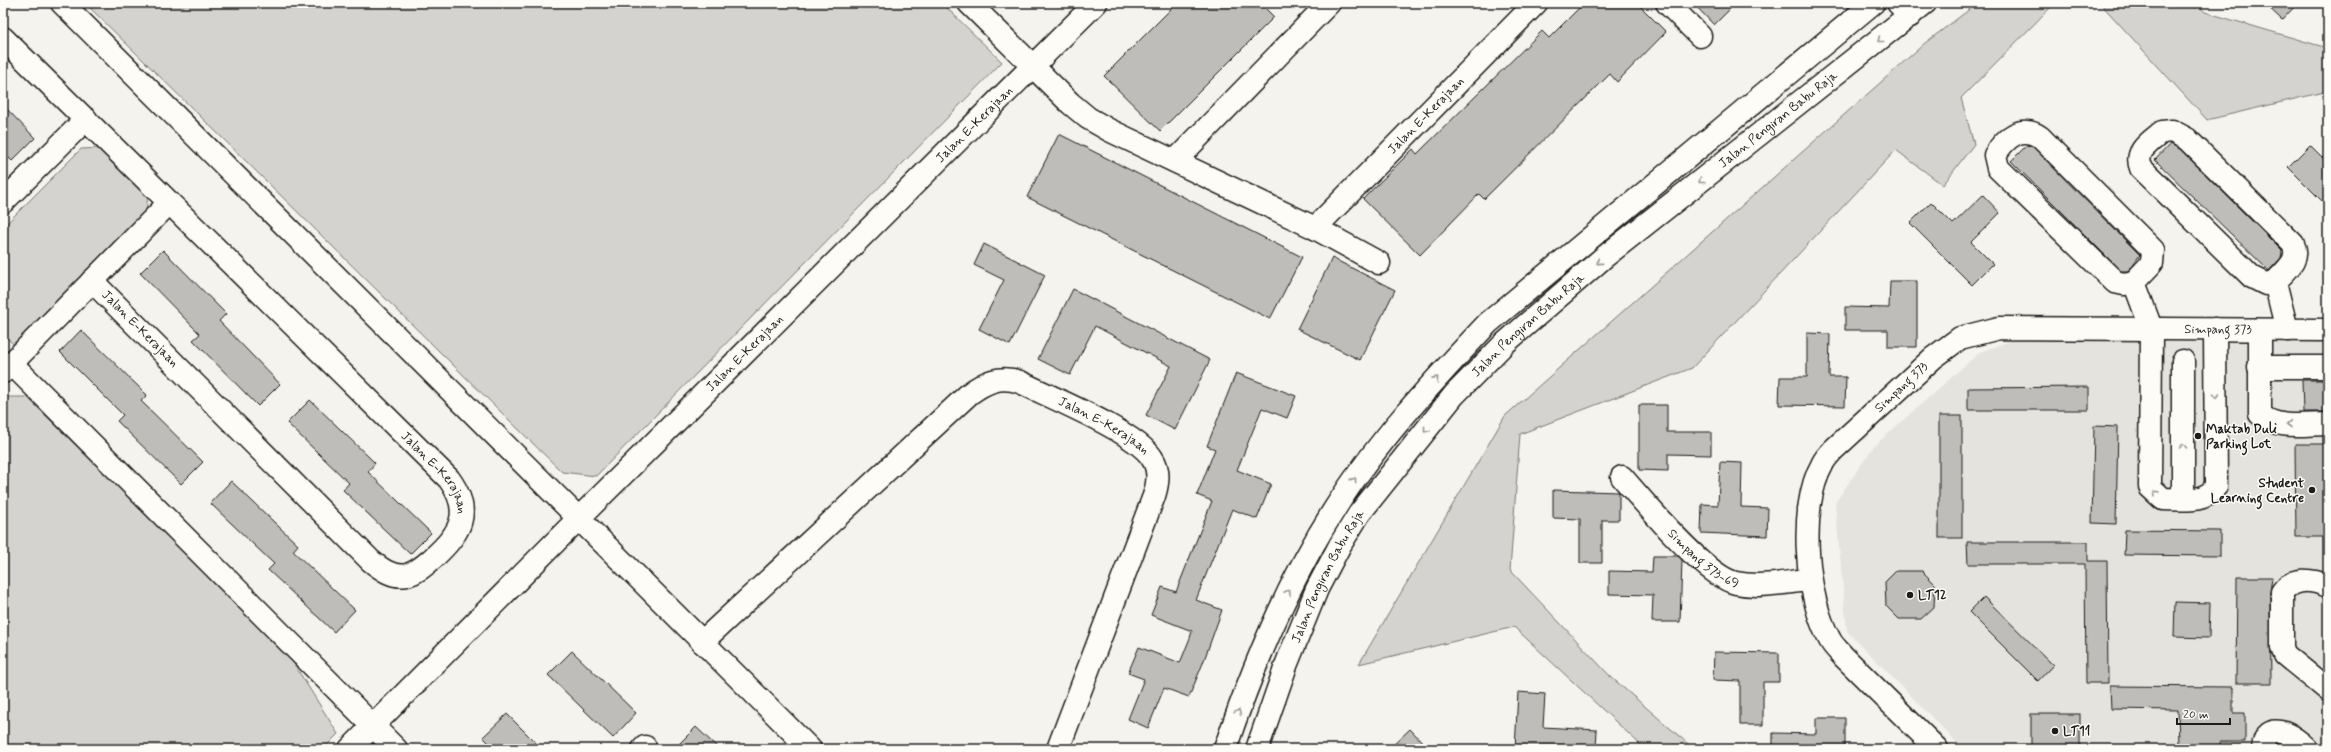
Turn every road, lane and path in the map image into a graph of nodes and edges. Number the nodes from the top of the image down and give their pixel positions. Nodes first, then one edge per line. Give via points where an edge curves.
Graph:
1 (62, 3) edge
2 (969, 3) edge
3 (1096, 3) edge
4 (1329, 3) edge
5 (1536, 3) edge
6 (1667, 3) edge
7 (1853, 3) edge
8 (1873, 3) edge
9 (1911, 7) edge
10 (1700, 36) dead end
11 (3, 38) edge
12 (1032, 66) junction
13 (1754, 101) junction
14 (86, 119) junction
15 (1175, 161) junction
16 (5, 197) edge
17 (169, 203) junction
18 (1315, 228) junction
19 (1380, 263) dead end
20 (92, 281) junction
21 (2134, 282) junction
22 (2275, 282) junction
23 (2151, 328) junction
24 (2215, 329) junction
25 (2260, 330) junction
26 (2287, 330) junction
27 (2328, 330) edge
28 (2151, 359) junction
29 (2183, 361) junction
30 (2215, 362) junction
31 (2259, 367) junction
32 (2328, 367) edge
33 (7, 368) edge
34 (2328, 424) edge
35 (1622, 478) dead end
36 (2183, 498) junction
37 (578, 519) junction
38 (1809, 580) junction
39 (2328, 586) edge
40 (702, 642) junction
41 (2328, 690) edge
42 (373, 726) junction
43 (350, 749) edge
44 (396, 749) edge
45 (810, 749) edge
46 (1058, 749) edge
47 (1225, 749) edge
48 (1257, 749) edge
49 (1937, 749) edge
50 (2263, 749) edge
51 (2307, 749) edge

1 - 37 street
2 - 12 street
3 - 12 street, Jalan E-Kerajaan
4 - 15 street
5 - 18 street, Jalan E-Kerajaan
6 - 10 street
7 - 13 street via 1785,63
8 - 13 street, Jalan Pengiran Babu Raja
9 -> 48 street, Jalan Pengiran Babu Raja via 1603,258 1504,344 1454,395 1359,514 1340,545 1317,589 1287,662
11 - 14 street, Jalan E-Kerajaan
12 - 15 street via 1088,118
12 - 37 street, Jalan E-Kerajaan
47 -> 13 street, Jalan Pengiran Babu Raja via 1263,650 1303,562 1334,509 1374,453 1432,383 1488,323
14 - 16 street
14 - 17 street, Jalan E-Kerajaan
15 - 18 street
17 - 20 street
17 - 20 street, Jalan E-Kerajaan via 449,479 459,493 461,524 438,554 418,570 406,575 384,571 375,564
18 - 19 street
20 - 33 street
21 - 21 street via 2152,263 2154,254 2150,245 2040,137 2026,130 2016,132 1995,155 1998,168 2115,282
21 - 23 street
22 - 22 street via 2295,260 2297,254 2293,244 2187,139 2172,131 2162,132 2140,153 2138,160 2141,168 2252,277 2266,284
22 - 26 street
23 - 24 street, Simpang 373
23 - 28 street
23 - 38 street, Simpang 373 via 1999,328 1960,338 1933,358 1833,450 1822,464 1811,500 1807,549
24 - 25 street, Simpang 373
24 - 30 street
25 - 26 street, Simpang 373
25 - 31 street
26 - 27 street, Simpang 373
28 - 29 street
36 -> 28 street via 2163,499 2150,487
29 - 30 street
36 -> 29 street
30 -> 36 street via 2216,486 2212,494 2204,498
31 - 32 street
34 -> 31 street via 2275,424 2266,420 2260,414
33 - 42 street
35 - 38 street, Simpang 373-69 via 1665,526 1724,578 1747,584
37 - 40 street
37 - 42 street, Jalan E-Kerajaan
38 - 49 street, Simpang 373 via 1830,641
39 - 41 street via 2298,581 2287,586 2282,592 2282,648 2285,655
40 - 45 street
40 - 46 street, Jalan E-Kerajaan via 969,394 991,381 1010,378 1134,439 1153,459 1158,475 1154,496
42 - 43 street, Jalan E-Kerajaan
42 - 44 street
50 - 51 street via 2266,737 2278,731

